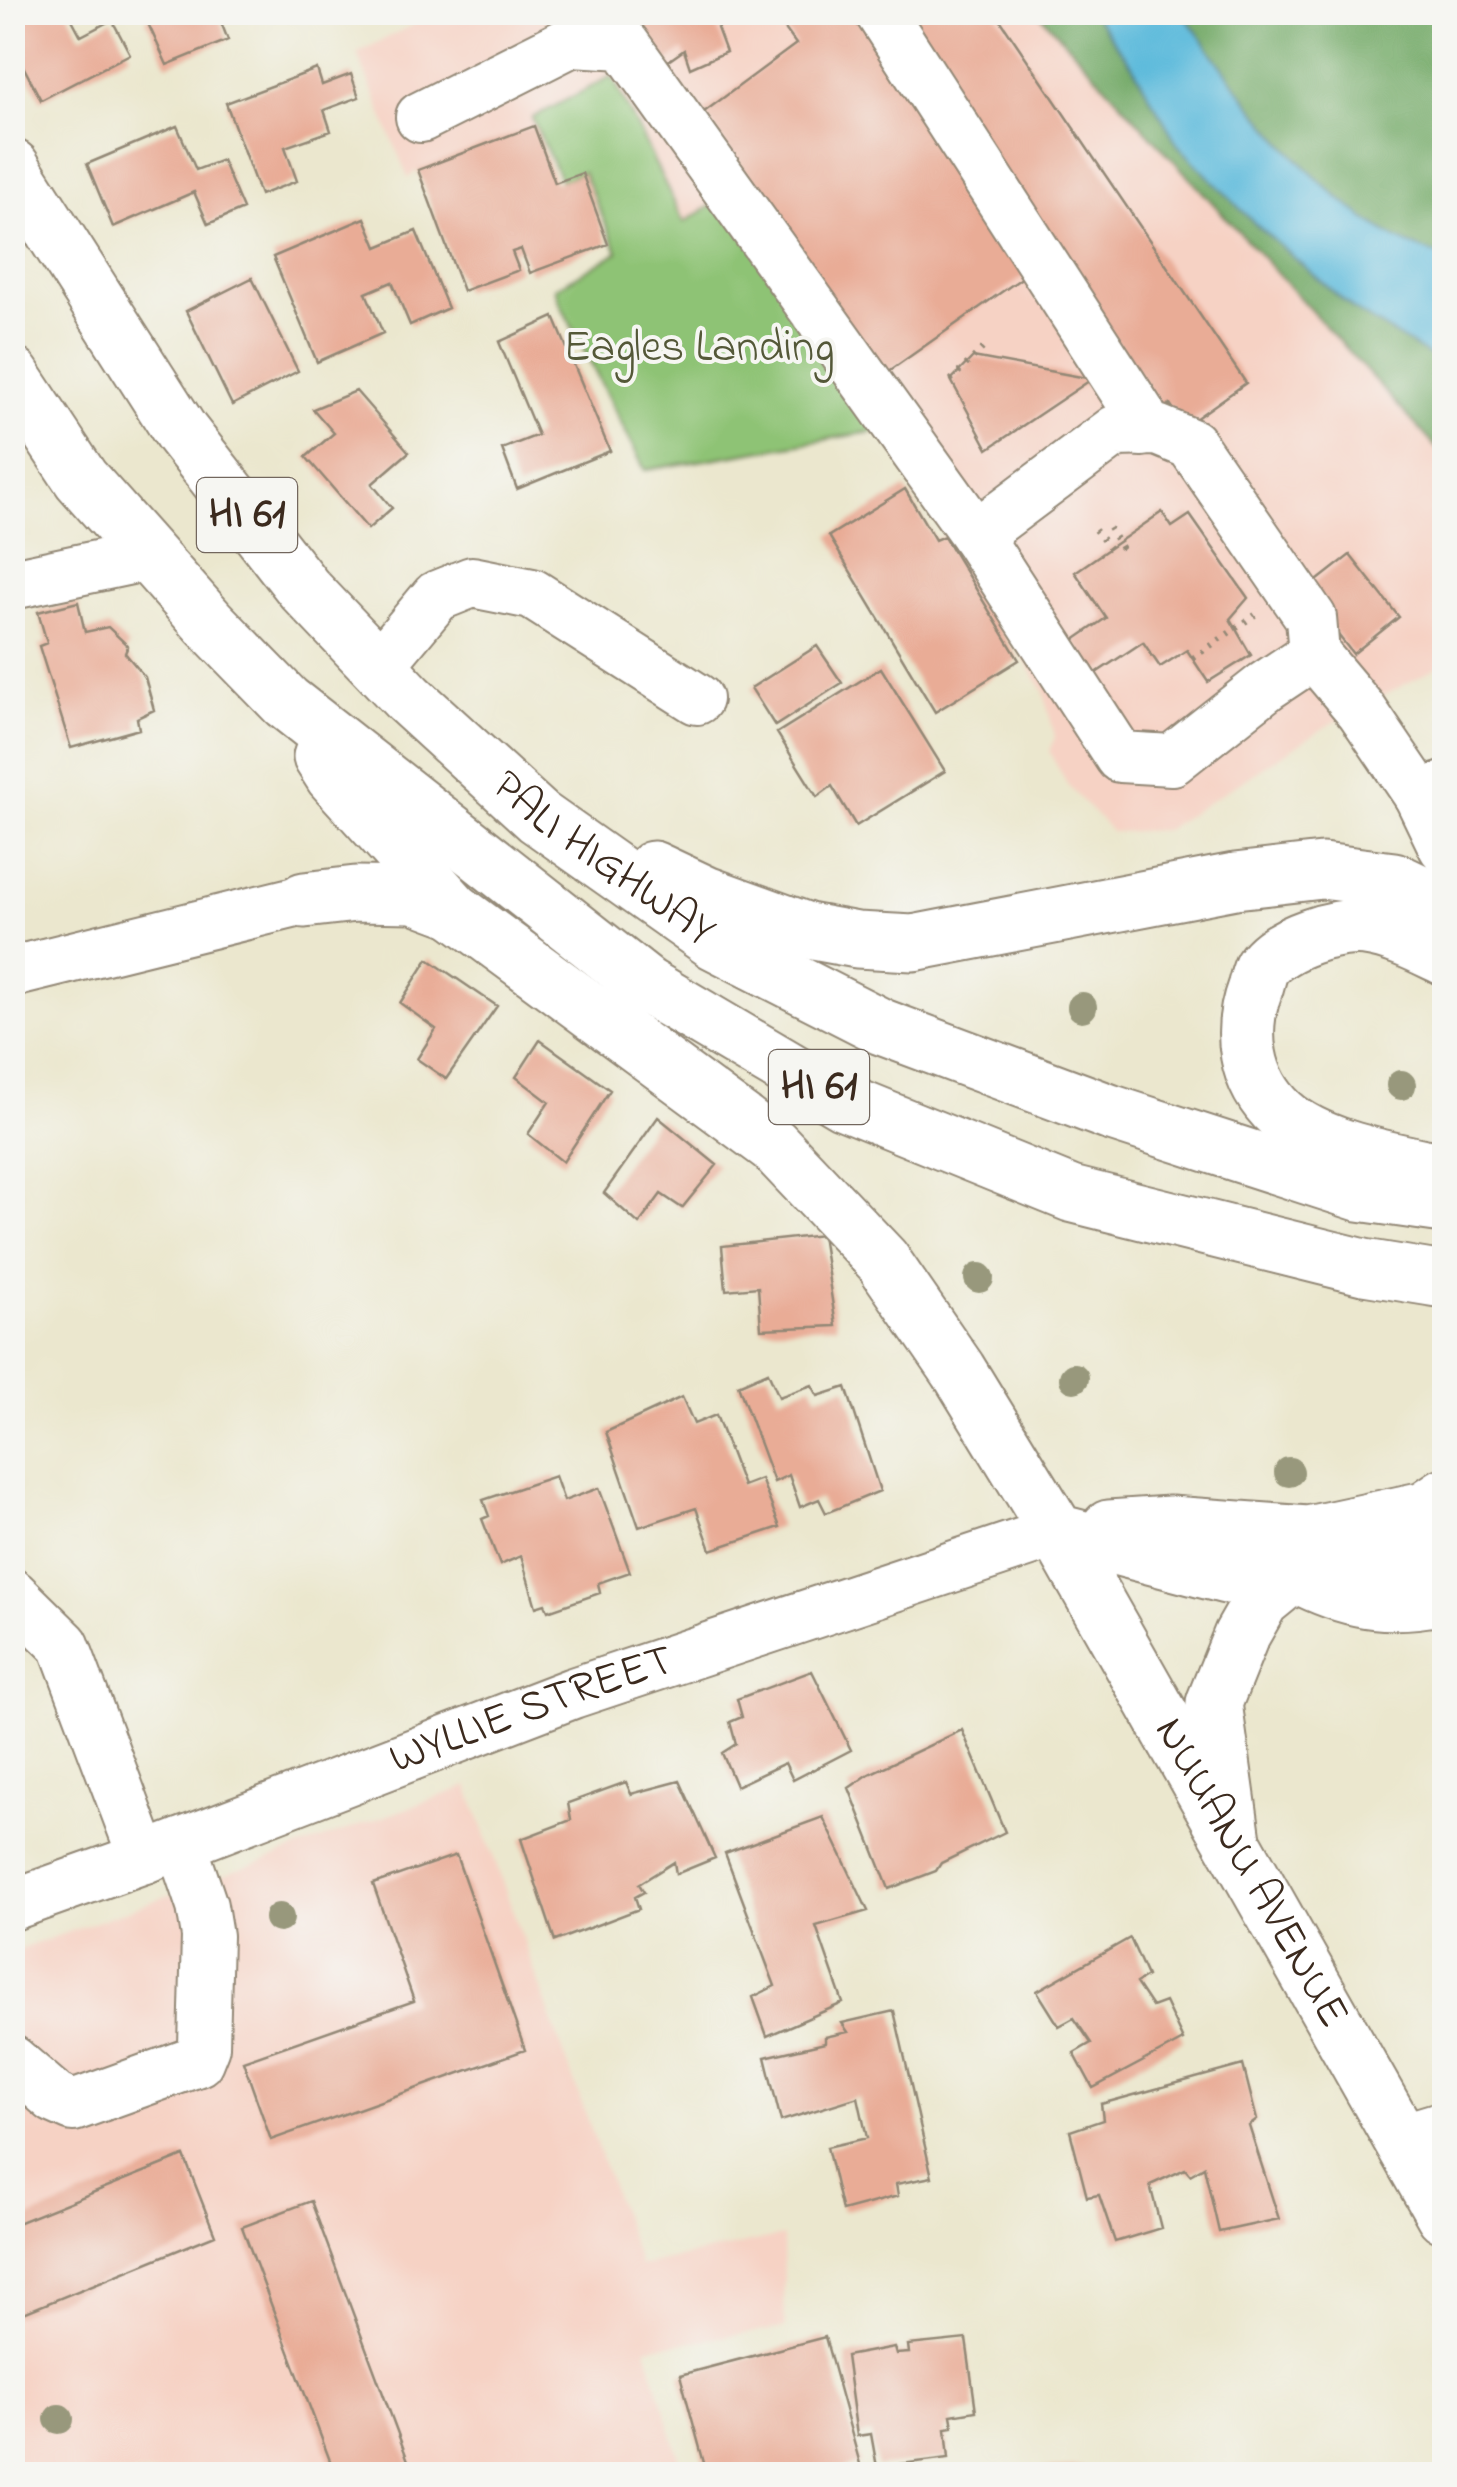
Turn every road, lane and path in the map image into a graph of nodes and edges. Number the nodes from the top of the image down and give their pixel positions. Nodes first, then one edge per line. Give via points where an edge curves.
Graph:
1 (880, 12) edge
2 (421, 117) dead end
3 (12, 167) edge
4 (983, 348) dead end
5 (12, 374) edge
6 (950, 380) dead end
7 (1141, 430) junction
8 (1108, 528) dead end
9 (1095, 530) dead end
10 (976, 536) junction
11 (1118, 543) dead end
12 (1111, 550) dead end
13 (149, 555) junction
14 (12, 584) edge
15 (1268, 606) dead end
16 (1314, 654) junction
17 (1193, 658) dead end
18 (378, 666) junction
19 (696, 700) dead end
20 (286, 702) junction
21 (333, 776) junction
22 (1434, 811) edge
23 (538, 817) junction
24 (1394, 880) junction
25 (304, 900) junction
26 (1444, 904) edge
27 (454, 910) junction
28 (1444, 957) edge
29 (12, 972) edge
30 (1444, 1171) edge
31 (1444, 1205) edge
32 (1444, 1280) edge
33 (1444, 1496) edge
34 (1056, 1532) junction
35 (1444, 1548) edge
36 (1294, 1574) junction
37 (12, 1594) edge
38 (1444, 1596) edge
39 (1233, 1840) junction
40 (162, 1851) junction
41 (12, 1905) edge
42 (12, 2061) edge
43 (1423, 2132) edge
44 (1444, 2215) edge

1 - 7 street via 1140,414
2 - 10 street via 572,40 624,44
3 - 18 main road, PALI HIGHWAY / HI 61 via 181,432 304,588
4 - 6 path
5 - 13 main road, PALI HIGHWAY / HI 61 via 81,479
7 - 10 street via 1115,431
7 - 16 street via 1191,444 1310,618
8 - 11 path
9 - 12 path
10 - 16 street via 1120,757 1172,760
13 - 14 street
13 - 20 main road, PALI HIGHWAY / HI 61
15 - 17 path
16 - 22 street
18 - 19 street via 437,596 472,582 532,594
18 - 23 main road, PALI HIGHWAY / HI 61
20 - 21 main road
20 - 32 main road, PALI HIGHWAY / HI 61 via 647,986 844,1102 1071,1194
21 - 25 main road via 343,843 337,861
21 - 27 main road
22 - 24 street
23 - 24 main road via 706,894 808,931 857,940 913,943 1235,881 1322,871
23 - 31 main road, PALI HIGHWAY / HI 61 via 716,942 882,1027 1109,1112 1359,1193
24 - 26 main road
25 - 27 main road via 414,895
25 - 29 street
27 - 34 main road, NUUANU AVENUE via 774,1146 882,1260
28 - 30 main road via 1364,927 1296,942 1263,965 1244,1044 1257,1082 1280,1113 1310,1133
33 - 34 main road via 1425,1509 1308,1534 1170,1524
34 - 36 main road via 1226,1576
34 - 39 main road, NUUANU AVENUE
34 - 40 street, WYLLIE STREET via 573,1693
35 - 36 main road
36 - 38 main road via 1339,1595 1406,1604
36 - 39 main road via 1261,1601 1214,1704
37 - 40 street via 64,1646
39 - 43 main road, NUUANU AVENUE
40 - 41 street, WYLLIE STREET
40 - 42 street via 202,1906 207,1936 198,2062 73,2106
43 - 44 main road, NUUANU AVENUE

